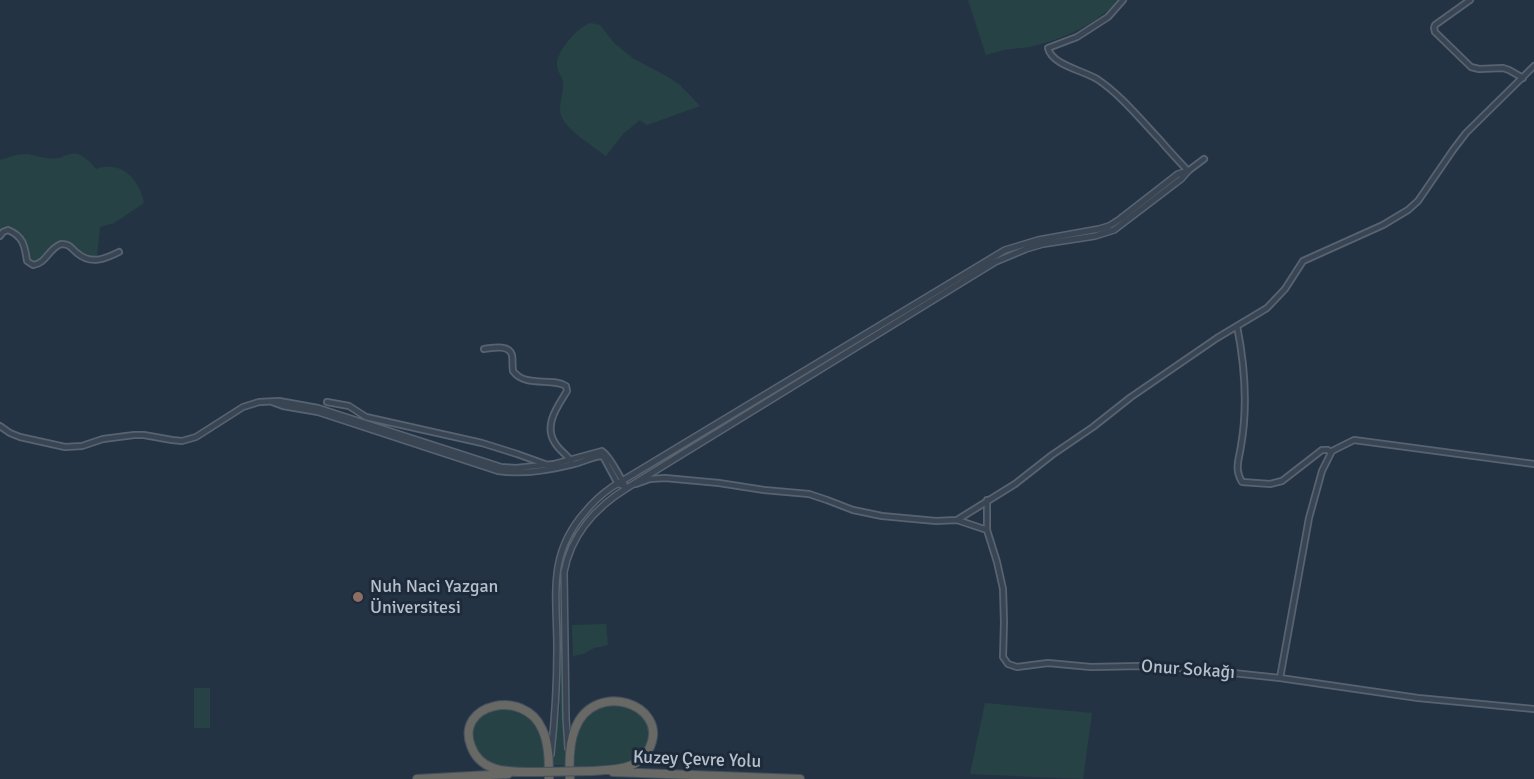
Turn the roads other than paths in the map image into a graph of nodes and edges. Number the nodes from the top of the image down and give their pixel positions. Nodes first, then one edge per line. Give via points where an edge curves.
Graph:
1 (1123, 0) edge
2 (1470, 0) edge
3 (1534, 66) edge
4 (1523, 78) junction
5 (1204, 159) dead end
6 (1188, 171) junction
7 (0, 236) edge
8 (119, 252) dead end
9 (1237, 326) junction
10 (484, 348) dead end
11 (272, 402) junction
12 (327, 402) dead end
13 (0, 426) edge
14 (1330, 452) junction
15 (571, 461) junction
16 (1534, 464) edge
17 (547, 465) junction
18 (620, 483) junction
19 (627, 488) junction
20 (987, 500) junction
21 (957, 520) junction
22 (987, 530) junction
23 (1280, 678) junction
24 (1534, 709) edge
25 (569, 762) junction
26 (549, 764) junction
27 (593, 771) junction
28 (539, 772) junction
29 (417, 779) edge
30 (549, 779) edge
31 (570, 779) edge
32 (800, 779) edge

1 - 6 street via 1108,17 1077,37 1048,48 1049,52 1058,62 1090,75 1115,94
2 - 4 street via 1437,24 1435,32 1471,67 1503,68
3 - 4 street
4 - 9 street via 1466,134 1418,201 1390,222 1303,261 1267,308
5 - 6 street
6 - 18 street via 1178,174 1109,226 1005,250
6 - 19 street via 1114,230 1034,246 995,262
7 - 8 street via 8,230 16,234 24,242 28,262 33,265 43,262 61,243 93,260
9 - 14 street via 1245,380 1237,467 1242,482 1280,482 1322,450
9 - 20 street via 1131,397 1024,478
10 - 15 street via 509,350 513,371 520,378 566,386 551,430 555,443
11 - 13 street via 243,407 196,437 182,441 139,434 65,447 20,437
11 - 17 street via 318,408 496,466
11 - 18 street via 318,412 503,472 557,468 601,456
12 - 17 street via 349,406 366,417 494,446
14 - 16 street via 1354,440
14 - 23 street via 1309,518
15 - 17 street
15 - 18 street via 604,452
18 - 19 street
18 - 26 street via 582,516 558,561 555,717
19 - 21 street via 660,478 719,483 809,494 882,516
19 - 25 street via 585,524 565,567
20 - 21 street
20 - 22 street, Onur Sokağı
21 - 22 street
22 - 23 street, Onur Sokağı via 1001,580 1003,655 1010,666 1156,666
23 - 24 street, Onur Sokağı via 1418,698
25 - 27 highway via 575,728 600,703 630,704 647,716 652,730 647,752 628,766
25 - 31 highway
26 - 28 highway via 543,729 524,709 498,706 475,718 470,725 469,742 477,758 495,769
26 - 30 highway
27 - 28 highway, bridge
27 - 32 highway, Kuzey Çevre Yolu
28 - 29 highway

